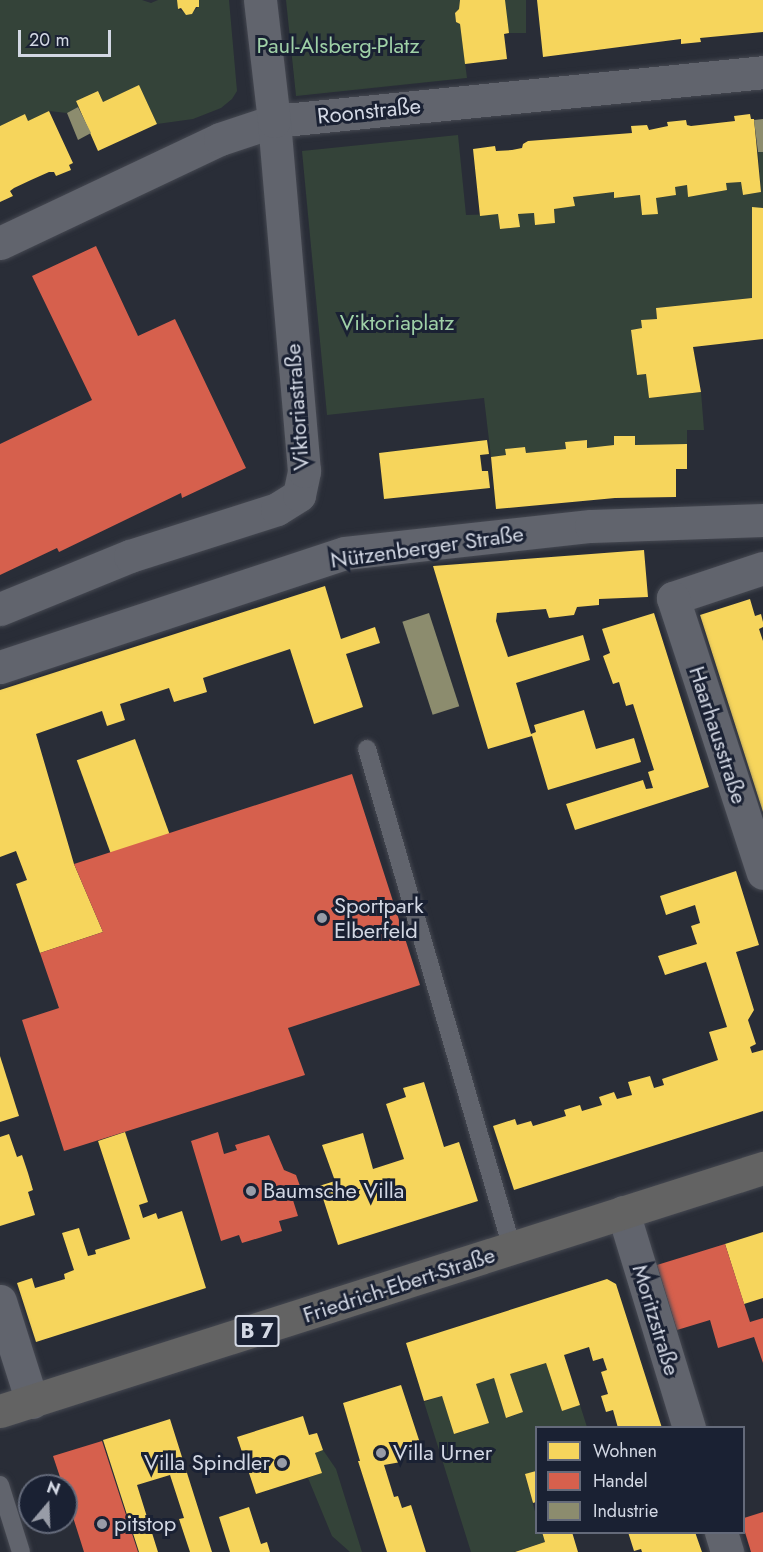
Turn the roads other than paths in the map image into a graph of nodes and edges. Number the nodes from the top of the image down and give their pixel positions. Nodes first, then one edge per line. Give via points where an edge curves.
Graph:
1 (260, 0) edge
2 (763, 72) edge
3 (274, 121) junction
4 (0, 243) edge
5 (763, 520) edge
6 (763, 568) edge
7 (0, 609) edge
8 (0, 667) edge
9 (367, 750) dead end
10 (763, 873) edge
11 (763, 1168) edge
12 (622, 1212) junction
13 (513, 1248) junction
14 (0, 1301) edge
15 (32, 1402) junction
16 (0, 1411) edge
17 (688, 1426) edge
18 (0, 1485) edge
19 (721, 1534) edge
20 (21, 1552) edge
21 (727, 1552) edge

1 - 3 street, Viktoriastraße
2 - 3 street, Roonstraße
3 - 4 street, Roonstraße via 220,140
3 - 7 street, Viktoriastraße via 304,471 299,495 277,509 130,556
5 - 8 street, Nützenberger Straße via 591,526 345,554
6 - 10 street, Haarhausstraße via 673,598
9 - 13 lane
11 - 12 main road, Friedrich-Ebert-Straße / B 7
12 - 13 main road, Friedrich-Ebert-Straße / B 7
12 - 17 street, Moritzstraße
13 - 15 main road, Friedrich-Ebert-Straße / B 7
14 - 15 street
15 - 16 main road, Friedrich-Ebert-Straße / B 7
18 - 20 lane
19 - 21 street

